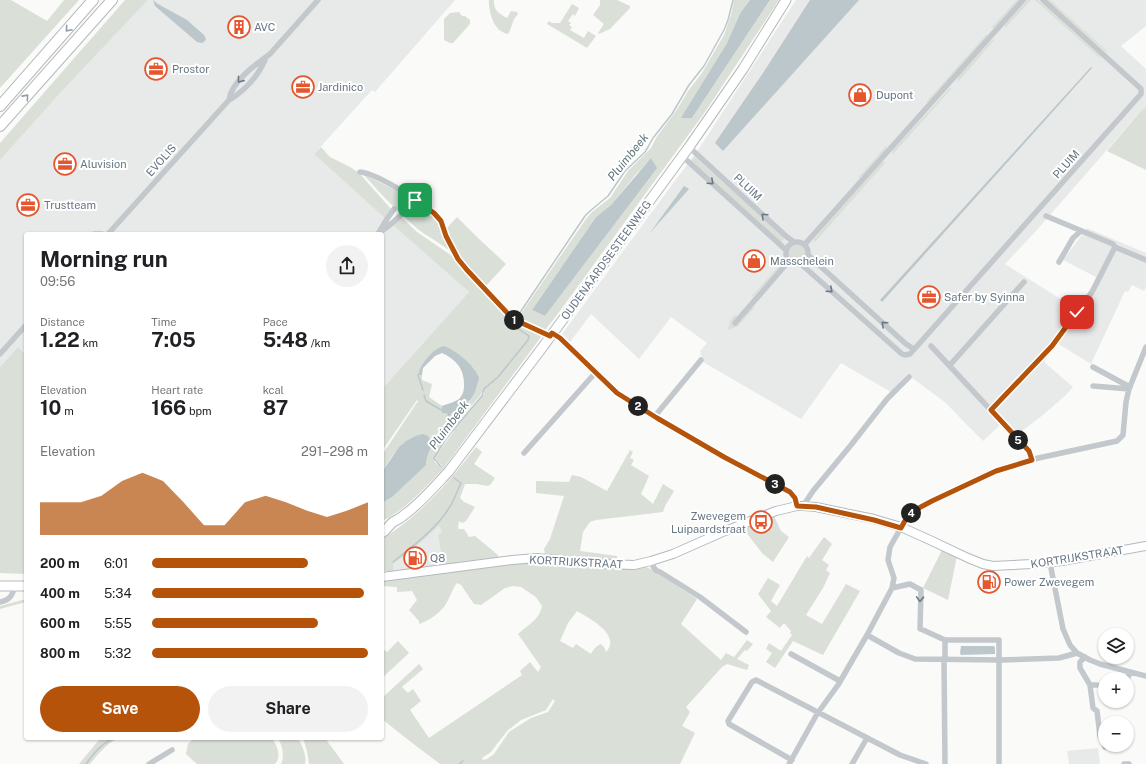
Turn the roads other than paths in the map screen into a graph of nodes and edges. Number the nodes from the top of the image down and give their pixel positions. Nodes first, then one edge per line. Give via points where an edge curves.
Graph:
1 (93, 0) edge
2 (112, 0) edge
3 (318, 0) edge
4 (786, 0) edge
5 (1023, 0) edge
6 (1043, 0) edge
7 (266, 57) junction
8 (229, 100) junction
9 (0, 106) edge
10 (0, 126) edge
11 (689, 147) junction
12 (682, 156) junction
13 (360, 172) dead end
14 (394, 209) dead end
15 (401, 215) dead end
16 (1046, 216) dead end
17 (1081, 230) junction
18 (110, 232) edge
19 (379, 232) edge
20 (381, 232) edge
21 (794, 242) junction
22 (804, 244) junction
23 (1115, 247) junction
24 (786, 250) junction
25 (808, 255) junction
26 (1146, 260) edge
27 (789, 261) junction
28 (1059, 262) dead end
29 (801, 264) junction
30 (1024, 282) dead end
31 (735, 323) dead end
32 (24, 327) edge
33 (551, 335) junction
34 (932, 346) dead end
35 (1146, 347) edge
36 (914, 349) junction
37 (0, 354) edge
38 (701, 360) dead end
39 (950, 365) junction
40 (1093, 367) dead end
41 (596, 372) junction
42 (909, 377) dead end
43 (1093, 386) dead end
44 (1130, 388) junction
45 (991, 410) junction
46 (655, 416) junction
47 (524, 453) dead end
48 (1032, 460) junction
49 (800, 506) junction
50 (392, 523) junction
51 (384, 525) edge
52 (901, 528) junction
53 (384, 532) edge
54 (1146, 546) edge
55 (654, 561) junction
56 (1050, 563) junction
57 (384, 578) edge
58 (0, 586) edge
59 (15, 586) junction
60 (24, 586) edge
61 (892, 588) junction
62 (0, 602) edge
63 (746, 632) dead end
64 (867, 635) junction
65 (945, 640) junction
66 (1077, 653) junction
67 (792, 654) dead end
68 (1085, 657) junction
69 (945, 659) junction
70 (1000, 660) junction
71 (1130, 672) edge
72 (1134, 673) edge
73 (1146, 676) edge
74 (840, 681) junction
75 (1097, 685) dead end
76 (1090, 686) junction
77 (818, 712) junction
78 (1098, 719) edge
79 (867, 738) junction
80 (172, 750) dead end
81 (790, 762) edge
82 (149, 764) edge
83 (852, 764) edge
84 (926, 764) edge
85 (945, 764) edge
86 (999, 764) edge
87 (1124, 764) edge
88 (1129, 764) edge

1 -> 9 highway
10 -> 2 highway
3 - 7 street, EVOLIS
4 - 11 main road, OUDENAARDSESTEENWEG via 743,69
5 - 22 street
6 - 36 street, PLUIM via 1139,87 1141,94
7 - 8 street, EVOLIS via 253,79
7 -> 8 street, EVOLIS via 242,77 229,95
8 - 18 street, EVOLIS
11 - 12 main road, OUDENAARDSESTEENWEG
21 -> 11 street, PLUIM
12 -> 24 street, PLUIM
12 - 33 main road, OUDENAARDSESTEENWEG
13 - 33 street via 382,180 434,213 441,221 458,259 508,315
14 - 19 street
15 - 20 street
16 - 17 street
17 - 23 street
17 - 28 street via 1073,238
21 - 22 street
21 - 24 street
22 - 25 street
23 - 26 street
23 - 45 street via 1092,292 1052,346
24 - 27 street
25 - 29 street
36 -> 25 street
27 - 29 street
27 - 31 street
29 -> 36 street via 902,354 907,355
30 - 39 street
32 - 37 street
33 - 41 street via 560,338
33 - 50 main road, OUDENAARDSESTEENWEG via 449,471 415,506
34 - 39 street
35 - 44 street
38 - 46 street
39 - 45 street
40 - 44 street
41 - 46 street via 617,393
41 - 47 street
42 - 49 street via 887,399
43 - 44 street
44 - 48 street via 1126,402 1124,432 1117,441
45 - 48 street via 1029,451
46 - 49 street via 790,492
48 - 52 street via 996,471 932,501 907,517
49 - 52 main road, KORTRIJKSTRAAT via 816,507
49 - 55 main road, KORTRIJKSTRAAT via 776,511
50 - 51 main road, OUDENAARDSESTEENWEG
50 - 53 main road, OUDENAARDSESTEENWEG
52 - 56 main road, KORTRIJKSTRAAT via 983,564 1001,566
52 - 61 street via 888,554 894,578
54 - 56 main road, KORTRIJKSTRAAT
55 - 57 main road, KORTRIJKSTRAAT via 634,565 536,558
55 - 63 street via 655,570 700,597
56 - 66 street via 1063,630
58 - 59 main road
59 - 60 main road
59 - 62 street via 8,600
61 - 64 street
61 -> 65 street via 910,584 921,590 920,629
64 - 69 street via 915,659
64 - 74 street
65 - 69 street
65 - 70 street via 1000,640
66 - 68 street
66 - 70 street via 1059,658
67 - 74 street
68 - 71 street
68 - 76 street via 1080,662 1080,668
69 - 70 street
69 - 85 street
70 - 86 street
72 - 73 street
74 - 77 street
75 - 76 street
76 - 78 street via 1093,708 1097,711
77 - 79 street
77 - 81 street
77 - 81 street via 754,680 728,722 730,726
79 - 83 street
79 - 84 street via 900,755
80 - 82 street
87 - 88 street

